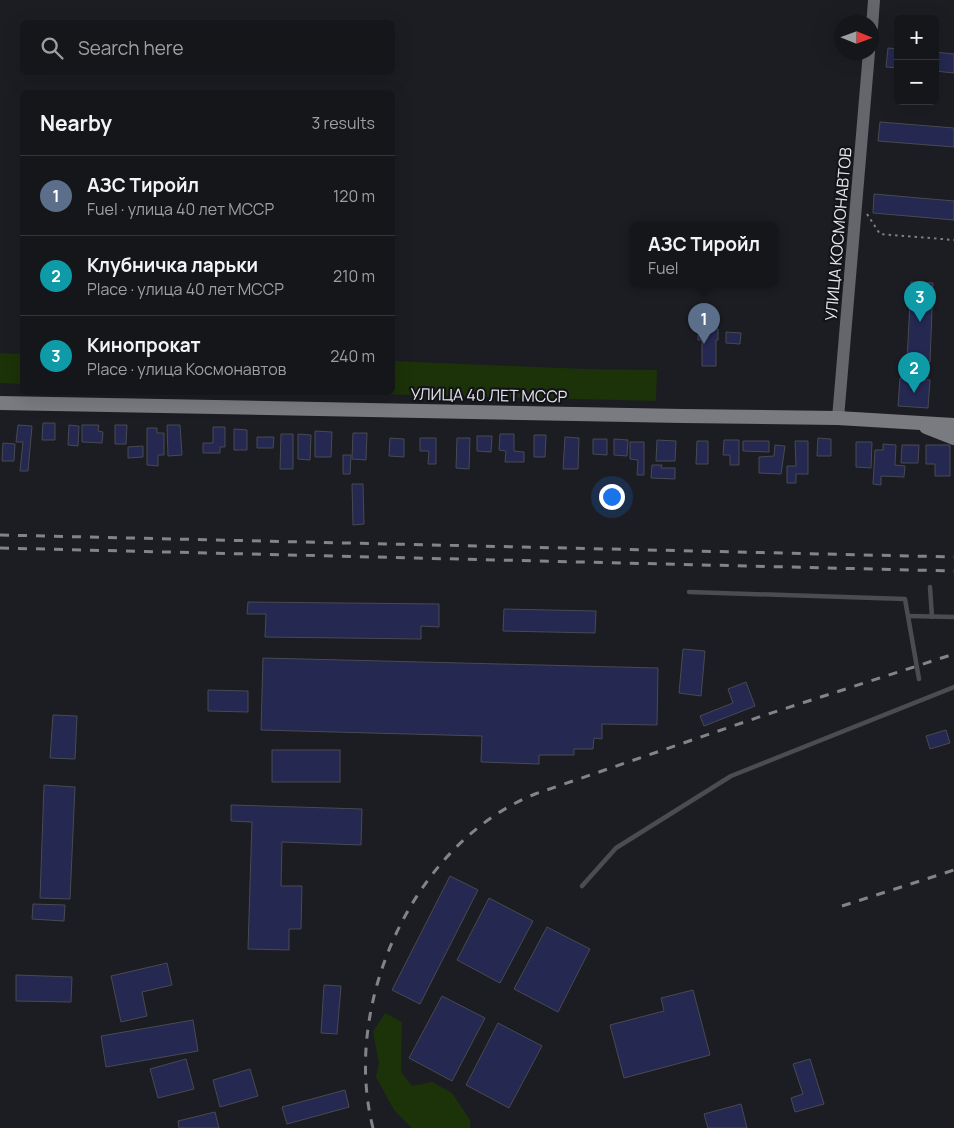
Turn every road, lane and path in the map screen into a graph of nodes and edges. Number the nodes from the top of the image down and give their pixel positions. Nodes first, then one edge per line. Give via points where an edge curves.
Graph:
1 (874, 0) edge
2 (873, 15) edge
3 (868, 60) edge
4 (856, 209) junction
5 (954, 240) edge
6 (0, 403) edge
7 (838, 418) junction
8 (916, 423) junction
9 (954, 425) edge
10 (954, 438) edge
11 (930, 587) dead end
12 (689, 592) dead end
13 (908, 616) junction
14 (932, 617) junction
15 (954, 617) edge
16 (919, 679) dead end
17 (954, 687) edge
18 (582, 886) dead end

1 - 2 street
3 - 4 street, УЛИЦА КОСМОНАВТОВ
4 - 5 path via 866,212 880,234
4 - 7 street, УЛИЦА КОСМОНАВТОВ
6 - 7 main road, УЛИЦА 40 ЛЕТ МССР
7 - 8 main road, УЛИЦА 40 ЛЕТ МССР
8 - 9 main road, УЛИЦА 40 ЛЕТ МССР
8 - 10 main road, УЛИЦА 40 ЛЕТ МССР
11 - 14 lane
12 - 13 lane via 905,599
13 - 14 lane
13 - 16 lane
14 - 15 lane
17 - 18 lane via 731,776 616,848

